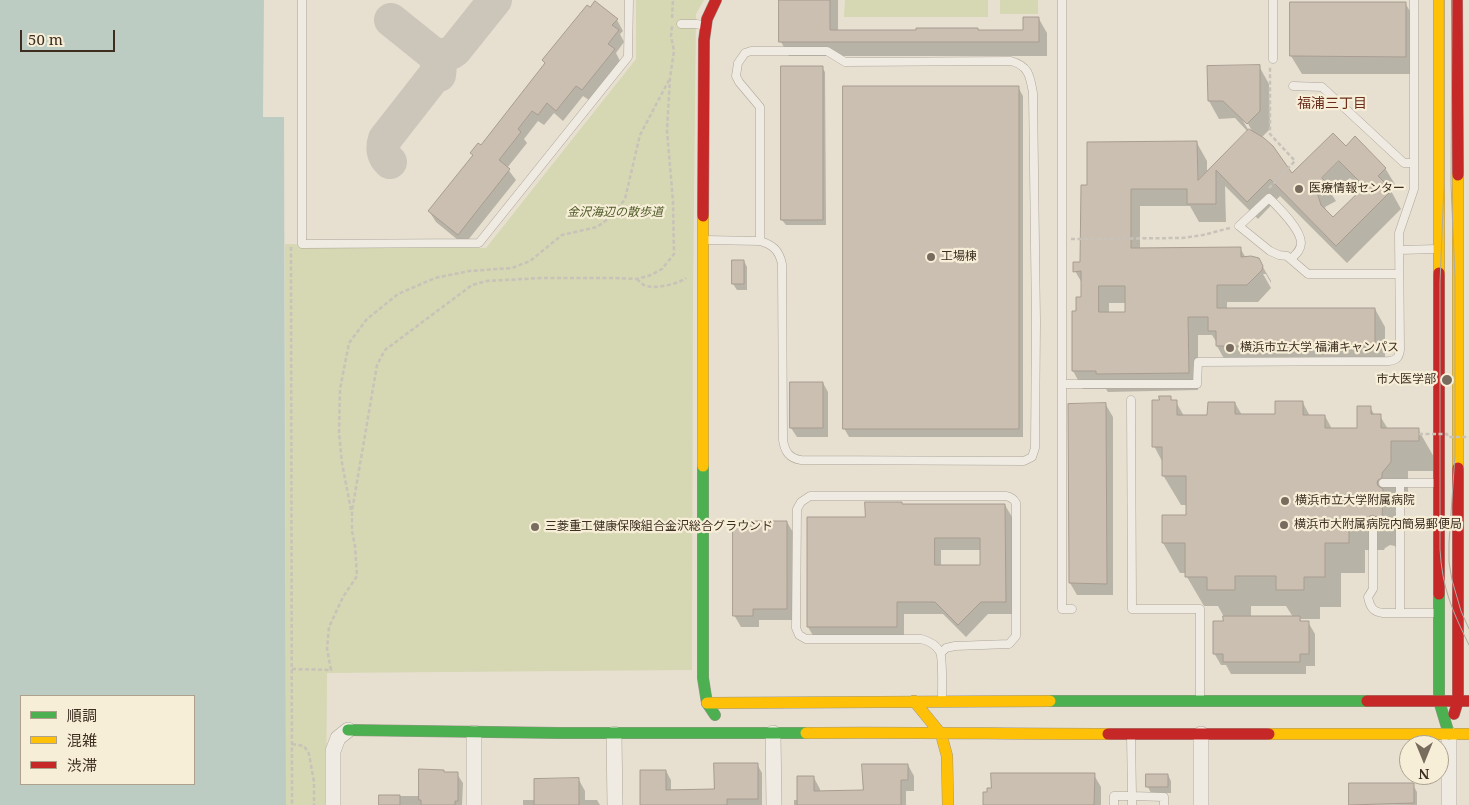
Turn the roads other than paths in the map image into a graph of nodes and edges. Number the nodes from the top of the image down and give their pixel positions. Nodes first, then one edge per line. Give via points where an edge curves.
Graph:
1 (302, 0) edge
2 (629, 0) edge
3 (716, 0) edge
4 (724, 0) edge
5 (1062, 0) edge
6 (1273, 0) edge
7 (1414, 0) edge
8 (1439, 0) edge
9 (1457, 0) edge
10 (629, 23) junction
11 (639, 24) dead end
12 (681, 24) dead end
13 (708, 27) junction
14 (1273, 59) road end
15 (1294, 86) dead end
16 (1414, 163) junction
17 (707, 240) junction
18 (760, 241) junction
19 (1439, 249) junction
20 (1399, 250) junction
21 (1291, 259) junction
22 (1399, 274) junction
23 (1062, 384) junction
24 (1131, 400) dead end
25 (1383, 484) dead end
26 (1400, 484) junction
27 (1439, 484) junction
28 (1373, 521) dead end
29 (1072, 609) dead end
30 (1400, 613) junction
31 (1439, 613) junction
32 (941, 654) junction
33 (914, 701) junction
34 (942, 701) junction
35 (966, 701) junction
36 (1200, 701) junction
37 (1439, 701) junction
38 (1464, 701) edge
39 (705, 706) junction
40 (695, 722) dead end
41 (348, 730) joint
42 (474, 733) junction
43 (679, 733) junction
44 (738, 733) junction
45 (774, 733) junction
46 (1131, 733) junction
47 (614, 734) junction
48 (941, 734) junction
49 (1201, 734) junction
50 (1449, 734) junction
51 (1469, 734) edge
52 (934, 756) dead end
53 (1132, 796) junction
54 (334, 805) edge
55 (474, 805) edge
56 (615, 805) edge
57 (774, 805) edge
58 (948, 805) edge
59 (1114, 805) edge
60 (1132, 805) edge
61 (1164, 805) edge
62 (1201, 805) edge
63 (1449, 805) edge

1 - 10 lane via 302,244 479,243 628,57
2 - 10 lane
3 - 13 street via 710,9
4 - 13 street
5 - 23 lane
6 - 14 lane
7 - 16 lane
8 - 19 street
9 - 38 street
10 - 11 lane
12 - 13 lane
13 - 17 street
15 - 16 lane via 1322,87 1404,163
16 - 20 lane via 1414,189 1399,233
17 - 18 lane
17 - 39 street via 702,277
17 - 39 street via 711,678
18 - 18 lane via 760,107 736,76 738,63 745,53 827,51 844,62 1011,61 1027,69 1033,92 1036,410 1032,457 1024,461 810,460 787,454 783,440 782,264 776,248
19 - 20 lane
19 - 27 street
20 - 22 lane
21 - 21 lane via 1270,251 1239,226 1269,198 1300,235 1298,252
21 - 22 lane via 1308,274
22 - 23 lane via 1400,355 1394,360 1198,362 1198,384
23 - 29 lane via 1062,609
24 - 36 lane via 1132,609 1200,609
25 - 26 lane
26 - 27 lane
26 - 30 lane
27 - 31 street
28 - 30 lane via 1373,589 1368,597 1369,604 1377,612
30 - 31 lane
31 - 37 street
32 - 32 lane via 933,644 921,639 806,639 799,635 796,628 797,509 801,502 810,496 1006,496 1015,501 1016,636 1009,644 955,646 946,648
32 - 34 lane
33 - 34 street
33 - 39 street
33 - 48 street
34 - 35 street
35 - 36 street
35 - 48 street
36 - 37 street
37 - 38 street
37 - 50 street
38 - 50 street
39 - 44 street via 722,724
40 - 43 street
41 - 42 street
41 - 54 street via 338,738 333,751
42 - 47 street
42 - 55 street
43 - 44 street
43 - 47 street
44 - 45 street
45 - 48 street
45 - 57 street
46 - 48 street
46 - 49 street
46 - 53 lane
47 - 56 street
48 - 52 street
48 - 58 street via 947,756
49 - 50 street
49 - 62 street
50 - 51 street
50 - 63 street
53 - 59 lane via 1114,796
53 - 60 lane
53 - 61 lane via 1164,797

